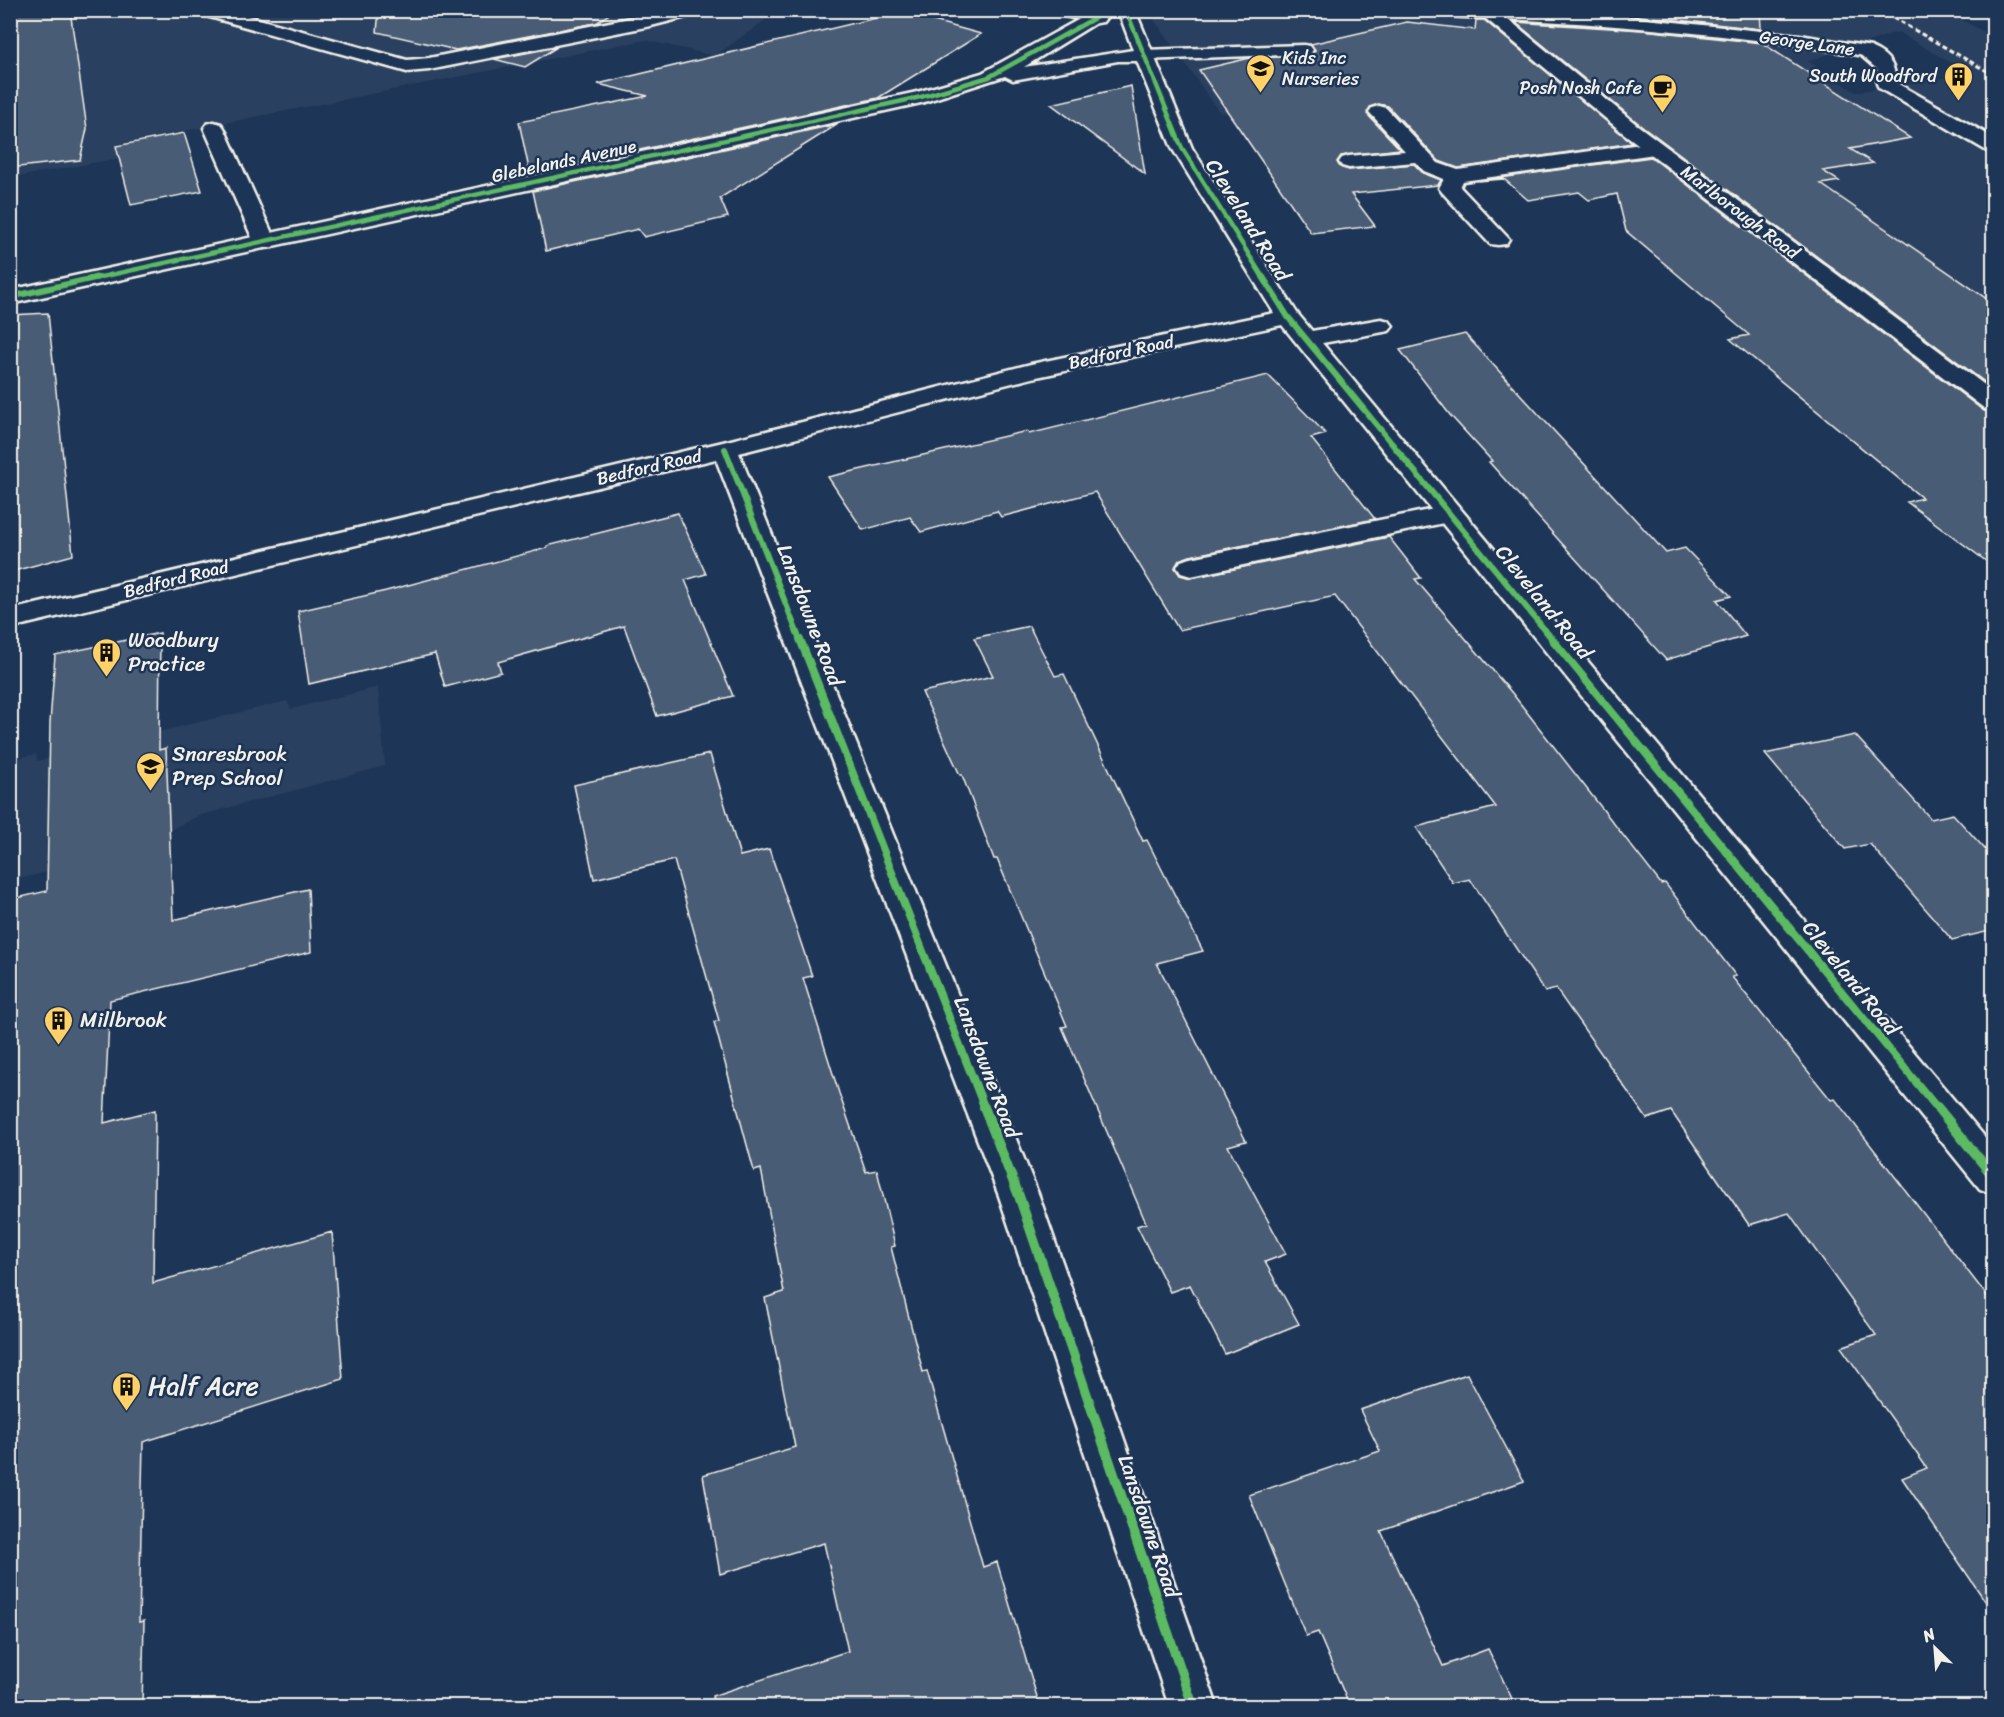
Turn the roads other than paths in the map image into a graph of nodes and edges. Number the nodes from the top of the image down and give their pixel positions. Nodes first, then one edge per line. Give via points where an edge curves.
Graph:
1 (205, 10) edge
2 (692, 10) edge
3 (1061, 10) edge
4 (1126, 10) edge
5 (1427, 10) edge
6 (1103, 14) edge
7 (1492, 15) junction
8 (1304, 50) dead end
9 (1142, 55) junction
10 (988, 77) junction
11 (1379, 112) dead end
12 (214, 128) dead end
13 (1994, 147) edge
14 (1655, 148) junction
15 (1420, 156) junction
16 (1349, 162) dead end
17 (1456, 176) junction
18 (1498, 239) dead end
19 (265, 242) junction
20 (10, 297) edge
21 (1287, 316) junction
22 (1381, 326) dead end
23 (1306, 339) junction
24 (1994, 404) edge
25 (725, 449) junction
26 (1449, 514) junction
27 (1191, 567) dead end
28 (10, 620) edge
29 (1994, 1177) edge
30 (1193, 1707) edge

1 - 2 street via 407,66
3 - 6 street
4 - 9 street, Cleveland Road
5 - 7 street, George Lane
6 - 10 street, Glebelands Avenue
7 - 13 street, George Lane via 1578,17 1865,51 1887,69 1886,84
7 - 14 street, Marlborough Road
8 - 9 street, Glebelands Avenue
9 - 10 street, Glebelands Avenue
9 - 21 street, Cleveland Road via 1182,148
10 - 19 street, Glebelands Avenue via 921,97
11 - 15 street
12 - 19 street
14 - 17 street
14 - 24 street, Marlborough Road
15 - 16 street
15 - 17 street via 1431,166
17 - 18 street via 1449,188
19 - 20 street, Glebelands Avenue
21 - 23 street, Cleveland Road
21 - 25 street, Bedford Road via 1030,371
22 - 23 street
23 - 26 street, Cleveland Road
25 - 28 street, Bedford Road
25 - 30 street, Lansdowne Road via 1019,1196
26 - 27 street
26 - 29 street, Cleveland Road

